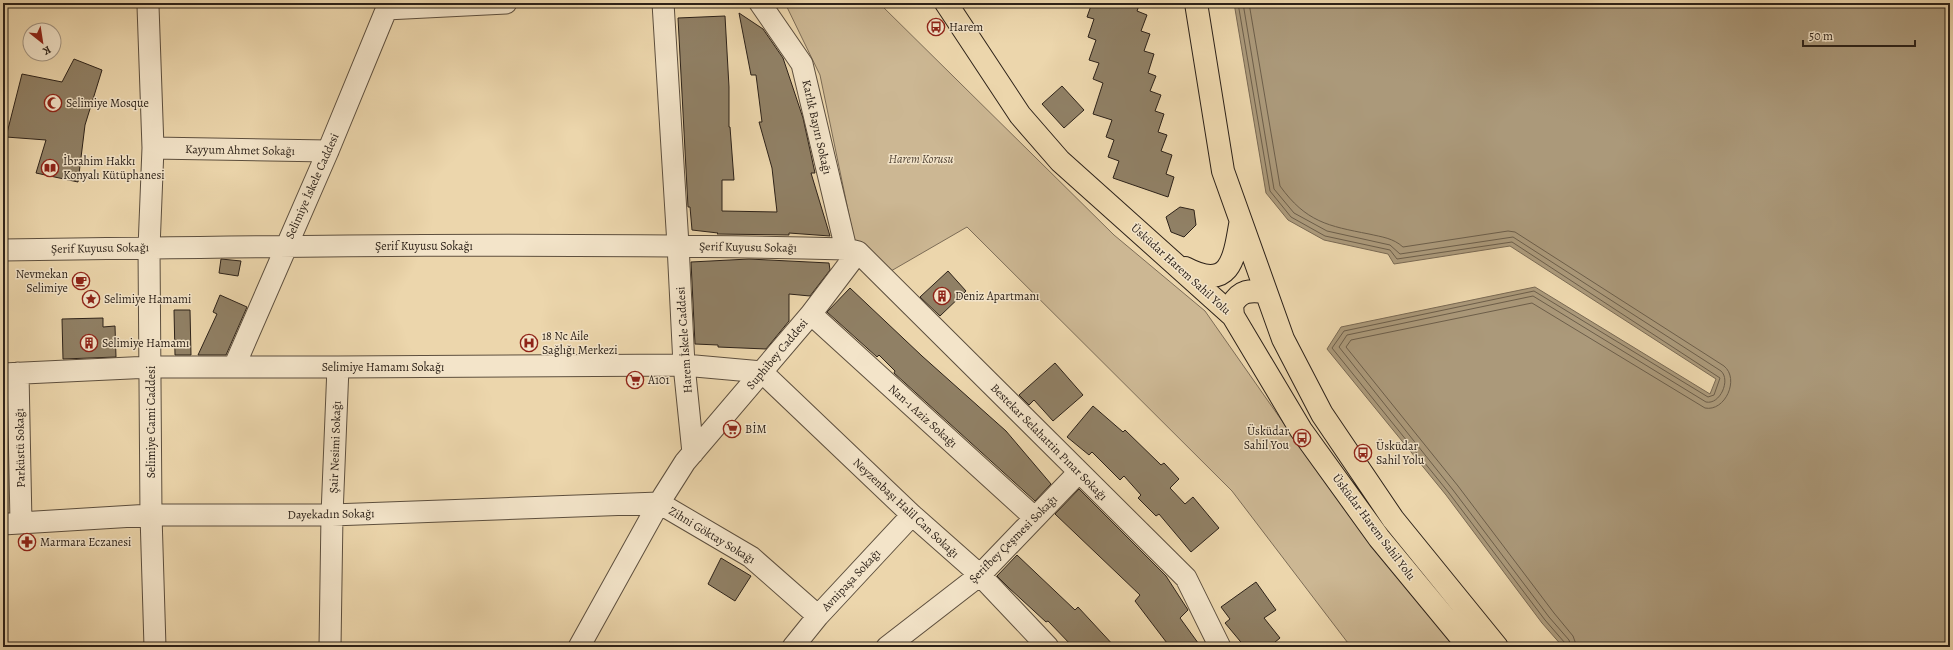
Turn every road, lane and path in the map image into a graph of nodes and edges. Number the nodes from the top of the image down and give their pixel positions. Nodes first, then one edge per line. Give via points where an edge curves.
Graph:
1 (506, 3) edge
2 (663, 3) edge
3 (760, 3) edge
4 (946, 3) edge
5 (1196, 3) edge
6 (148, 6) dead end
7 (387, 6) edge
8 (153, 148) junction
9 (328, 152) junction
10 (1240, 224) junction
11 (678, 245) junction
12 (286, 246) junction
13 (149, 248) junction
14 (3, 250) edge
15 (852, 251) junction
16 (1173, 261) junction
17 (1266, 292) junction
18 (811, 314) junction
19 (1233, 316) junction
20 (684, 365) junction
21 (151, 367) junction
22 (234, 367) junction
23 (338, 367) junction
24 (762, 372) junction
25 (11, 374) edge
26 (693, 453) junction
27 (1079, 472) junction
28 (659, 503) junction
29 (332, 515) junction
30 (912, 515) junction
31 (151, 516) junction
32 (1035, 518) junction
33 (12, 523) edge
34 (980, 575) junction
35 (818, 616) junction
36 (155, 647) edge
37 (330, 647) edge
38 (579, 647) edge
39 (793, 647) edge
40 (887, 647) edge
41 (1048, 647) edge
42 (1220, 647) edge
43 (1469, 647) edge
44 (1497, 647) edge

1 - 7 street
2 - 11 street, Harem İskele Caddesi
3 - 15 street, Karlık Bayırı Sokağı via 802,64
4 - 16 main road, Üsküdar Harem Sahil Yolu via 1020,115 1060,161
5 - 10 main road, Üsküdar Harem Sahil Yolu via 1222,171
6 - 8 street, Selimiye Cami Caddesi
7 - 9 street, Selimiye İskele Caddesi
8 - 9 street, Kayyum Ahmet Sokağı
8 - 13 street, Selimiye Cami Caddesi
9 - 12 street, Selimiye İskele Caddesi
10 - 16 main road via 1235,255 1224,273 1207,277
10 - 17 main road, Üsküdar Harem Sahil Yolu
11 - 12 street, Şerif Kuyusu Sokağı
11 - 15 street, Şerif Kuyusu Sokağı
11 - 20 street, Harem İskele Caddesi
12 - 13 street, Şerif Kuyusu Sokağı
12 - 22 street, Selimiye İskele Caddesi
13 - 14 street, Şerif Kuyusu Sokağı
13 - 21 street, Selimiye Cami Caddesi
15 - 18 street, Suphibey Caddesi
15 - 27 street, Bestekar Selahattin Pınar Sokağı
16 - 19 main road, Üsküdar Harem Sahil Yolu
17 - 19 main road via 1253,290 1240,294 1232,305
17 - 44 main road, Üsküdar Harem Sahil Yolu via 1283,339 1322,414 1393,519
18 - 24 street, Suphibey Caddesi
18 - 32 street, Nan-ı Aziz Sokağı
19 - 43 main road, Üsküdar Harem Sahil Yolu via 1301,430 1379,538
20 - 23 street, Selimiye Hamamı Sokağı
20 - 24 street, Selimiye Hamamı Sokağı
20 - 26 street, Harem İskele Caddesi
21 - 22 street, Selimiye Hamamı Sokağı
21 - 25 street, Selimiye Hamamı Sokağı
21 - 31 street, Selimiye Cami Caddesi
22 - 23 street, Selimiye Hamamı Sokağı
23 - 29 street, Şair Nesimi Sokağı
24 - 26 street, Suphibey Caddesi
24 - 30 street, Neyzenbaşı Halil Can Sokağı
25 - 33 street, Parküstü Sokağı
26 - 28 street
27 - 32 street, Şerifbey Çeşmesi Sokağı
27 - 42 street, Bestekar Selahattin Pınar Sokağı via 1186,578
28 - 29 street, Dayekadın Sokağı
28 - 35 street, Zihni Göktay Sokağı via 751,557
28 - 38 street
29 - 31 street, Dayekadın Sokağı
29 - 37 street, Şair Nesimi Sokağı
30 - 34 street, Neyzenbaşı Halil Can Sokağı
30 - 35 street, Avnipaşa Sokağı
31 - 33 street, Dayekadın Sokağı
31 - 36 street, Selimiye Cami Caddesi
32 - 34 street, Şerifbey Çeşmesi Sokağı
34 - 40 street, Şerifbey Çeşmesi Sokağı
34 - 41 street, Neyzenbaşı Halil Can Sokağı
35 - 39 street, Avnipaşa Sokağı

